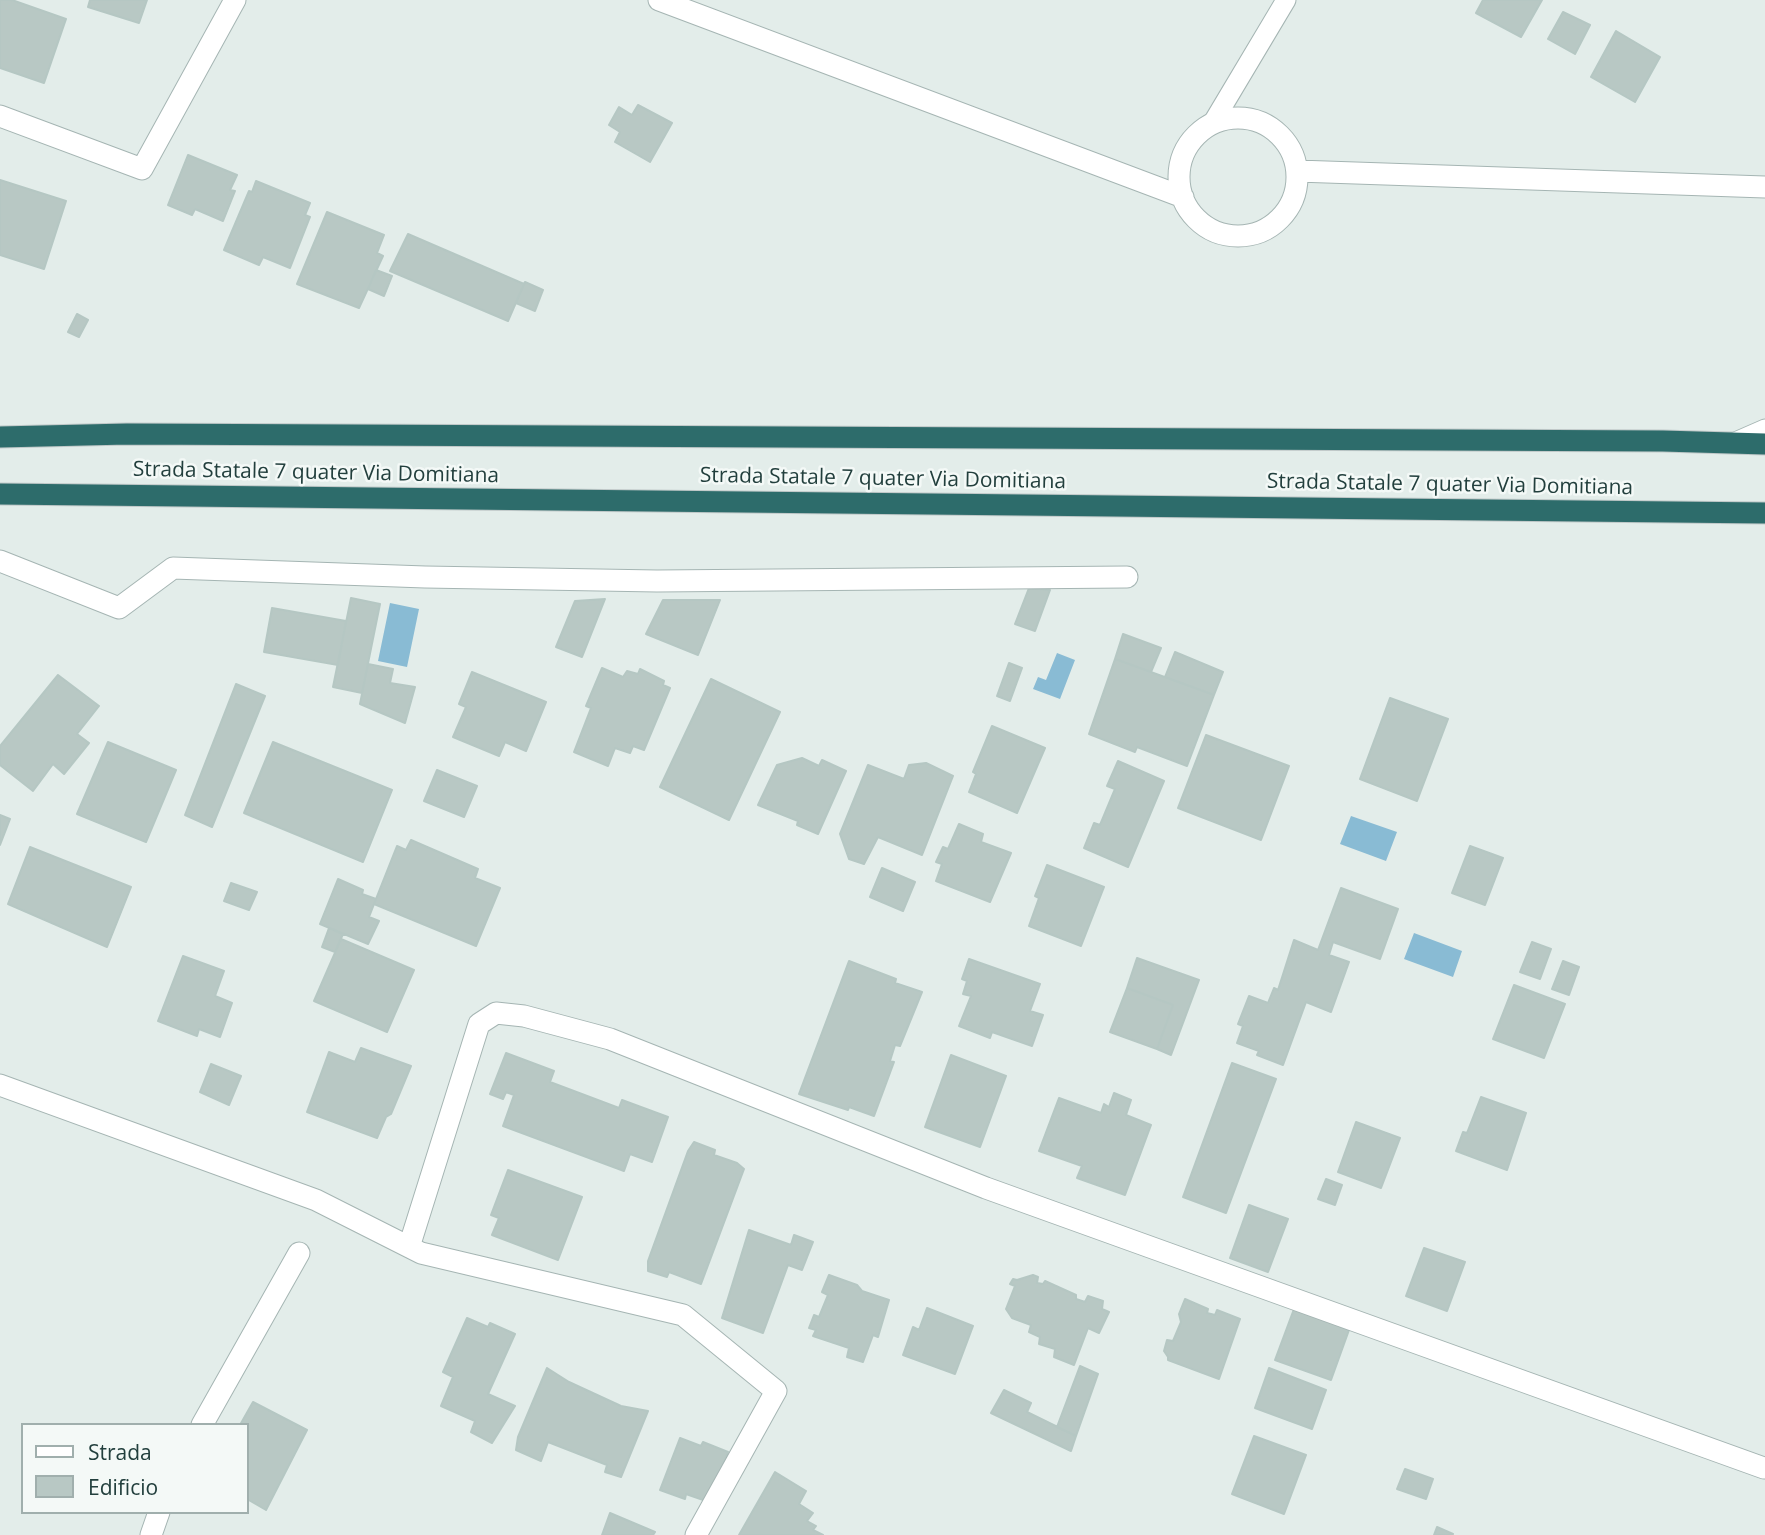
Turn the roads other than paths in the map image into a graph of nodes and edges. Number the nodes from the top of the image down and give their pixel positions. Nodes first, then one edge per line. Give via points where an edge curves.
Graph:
1 (235, 0) edge
2 (659, 0) edge
3 (1286, 0) edge
4 (0, 116) edge
5 (1212, 124) junction
6 (1297, 171) junction
7 (1765, 187) edge
8 (1183, 197) junction
9 (1765, 429) edge
10 (0, 438) edge
11 (1733, 443) junction
12 (1765, 444) edge
13 (0, 494) edge
14 (1765, 513) edge
15 (0, 561) edge
16 (1127, 577) dead end
17 (0, 1084) edge
18 (409, 1247) junction
19 (299, 1254) dead end
20 (203, 1423) edge
21 (1764, 1468) edge
22 (158, 1514) edge
23 (151, 1535) edge
24 (696, 1535) edge

1 - 4 street via 142,169
2 - 8 street
3 - 5 lane
5 - 6 street via 1230,118 1267,125 1282,137
5 - 8 street via 1192,141 1181,163
6 - 7 street
6 - 8 street via 1289,208 1260,232 1241,236 1206,227
9 - 11 lane
10 - 11 highway, Strada Statale 7 quater Via Domitiana via 141,434
11 - 12 highway, Strada Statale 7 quater Via Domitiana
13 - 14 highway, Strada Statale 7 quater Via Domitiana
15 - 16 street via 119,608 173,568 657,582
17 - 18 street via 316,1200
18 - 21 street via 479,1024 496,1013 524,1016 610,1039 986,1188
18 - 24 street via 683,1315 776,1391
19 - 20 street
22 - 23 street

